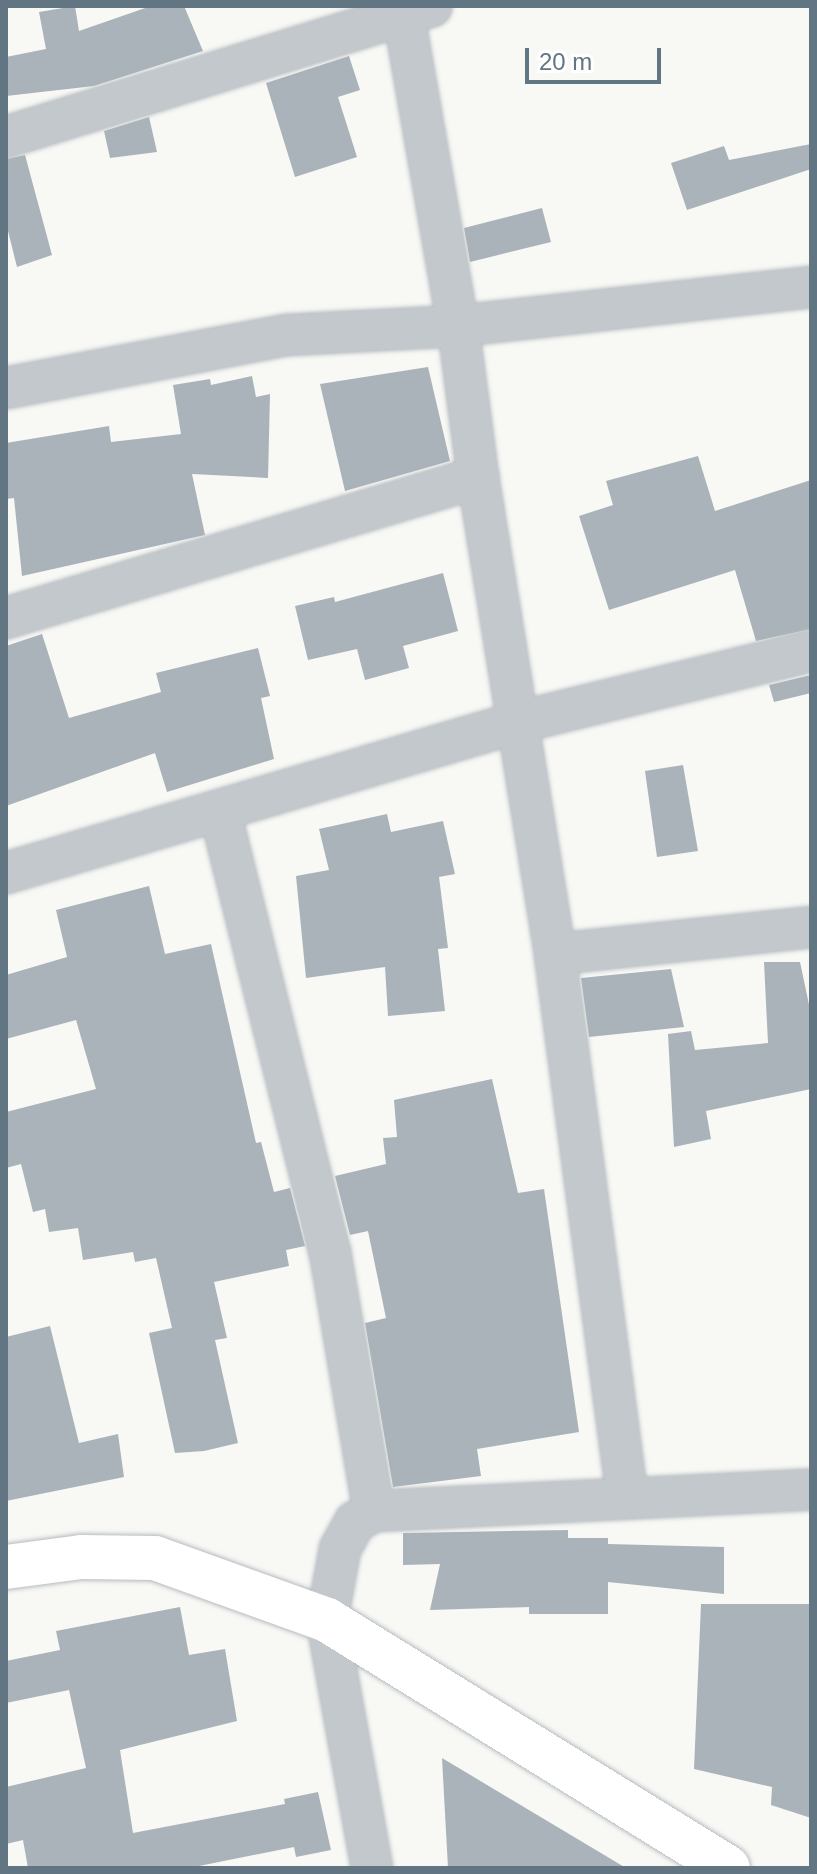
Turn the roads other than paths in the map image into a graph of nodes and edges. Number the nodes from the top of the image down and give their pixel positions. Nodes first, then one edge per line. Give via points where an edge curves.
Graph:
1 (418, 11) edge
2 (6, 137) edge
3 (811, 287) edge
4 (458, 326) junction
5 (6, 388) edge
6 (478, 477) junction
7 (6, 618) edge
8 (811, 651) edge
9 (515, 723) junction
10 (220, 812) junction
11 (6, 873) edge
12 (811, 927) edge
13 (555, 954) junction
14 (811, 1490) edge
15 (627, 1495) junction
16 (374, 1511) junction
17 (6, 1567) edge
18 (327, 1620) junction
19 (372, 1868) edge
20 (728, 1868) edge

1 - 2 street
1 - 4 street
3 - 4 street
4 - 5 street via 287,335
4 - 6 street
6 - 7 street
6 - 9 street
8 - 9 street
9 - 10 street
9 - 13 street
10 - 11 street
10 - 16 street via 330,1252
12 - 13 street
13 - 15 street
14 - 15 street
15 - 16 street
16 - 18 street via 346,1534
17 - 18 street via 81,1557 155,1558
18 - 19 street
18 - 20 street

